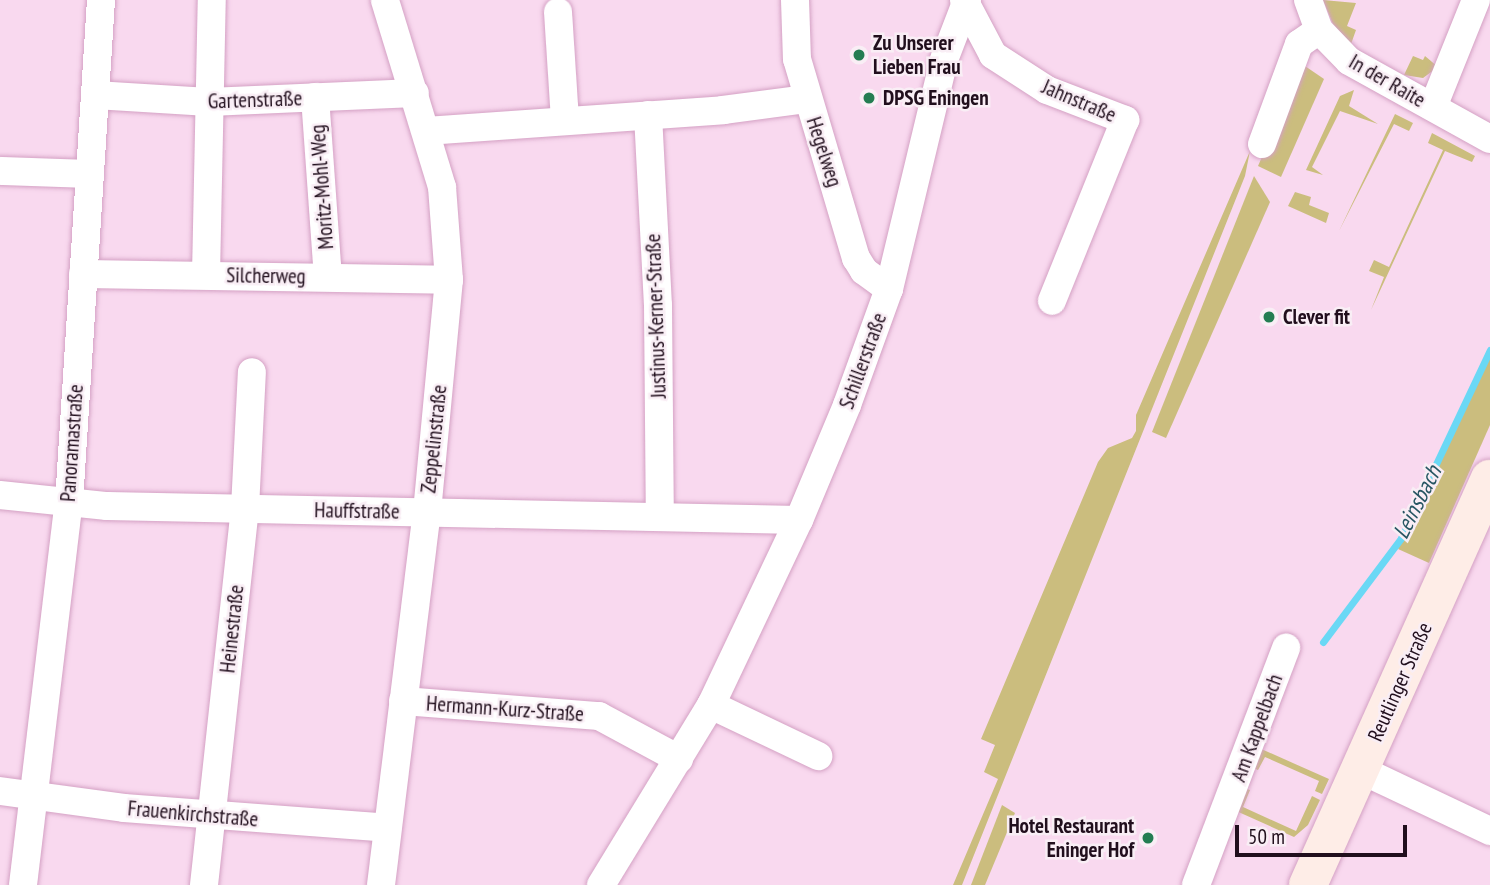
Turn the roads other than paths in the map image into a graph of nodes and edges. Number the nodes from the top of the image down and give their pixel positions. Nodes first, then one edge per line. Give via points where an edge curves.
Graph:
1 (101, 0) edge
2 (212, 0) edge
3 (385, 0) edge
4 (795, 0) edge
5 (1308, 0) edge
6 (1476, 0) edge
7 (965, 1) edge
8 (558, 12) dead end
9 (1319, 30) junction
10 (415, 93) junction
11 (95, 95) junction
12 (316, 97) junction
13 (807, 99) junction
14 (209, 102) junction
15 (1433, 107) junction
16 (648, 116) junction
17 (565, 120) junction
18 (426, 131) junction
19 (1490, 139) edge
20 (1262, 145) dead end
21 (0, 171) edge
22 (90, 174) junction
23 (83, 274) junction
24 (206, 275) junction
25 (328, 278) junction
26 (449, 280) junction
27 (889, 289) junction
28 (1052, 301) dead end
29 (252, 372) dead end
30 (1490, 479) edge
31 (0, 495) edge
32 (69, 502) junction
33 (245, 508) junction
34 (427, 512) junction
35 (660, 516) junction
36 (799, 520) junction
37 (1286, 648) dead end
38 (403, 701) junction
39 (710, 705) junction
40 (818, 755) dead end
41 (679, 759) junction
42 (1361, 771) junction
43 (0, 791) edge
44 (34, 796) junction
45 (212, 816) junction
46 (387, 828) junction
47 (1490, 831) edge
48 (23, 885) edge
49 (204, 885) edge
50 (381, 885) edge
51 (601, 885) edge
52 (1196, 885) edge
53 (1308, 885) edge

1 - 11 street, Panoramastraße
2 - 14 street
3 - 10 street, Zeppelinstraße
4 - 13 street, Hegelweg via 795,44
5 - 9 street, In der Raite
6 - 15 street
7 - 27 street, Schillerstraße via 944,60
7 - 28 street, Jahnstraße via 993,55 1047,90 1125,120
8 - 17 street
9 - 15 street, In der Raite via 1349,61
9 - 20 street via 1299,44
10 - 12 street, Gartenstraße
10 - 18 street, Zeppelinstraße
11 - 14 street, Gartenstraße
11 - 22 street, Panoramastraße
12 - 14 street, Gartenstraße
12 - 25 street, Moritz-Mohl-Weg
13 - 16 street
13 - 27 street, Hegelweg via 856,258 864,271
14 - 24 street
15 - 19 street, In der Raite
16 - 17 street
16 - 35 street, Justinus-Kerner-Straße via 658,305
17 - 18 street
18 - 26 street, Zeppelinstraße via 446,206
21 - 22 street
22 - 23 street, Panoramastraße
23 - 24 street, Silcherweg
23 - 32 street, Panoramastraße
24 - 25 street, Silcherweg
25 - 26 street, Silcherweg
26 - 34 street, Zeppelinstraße
27 - 36 street, Schillerstraße
29 - 33 street, Heinestraße
30 - 42 main road, Reutlinger Straße
31 - 32 street, Hauffstraße
32 - 33 street, Hauffstraße
32 - 44 street, Panoramastraße
33 - 34 street, Hauffstraße
33 - 45 street, Heinestraße
34 - 35 street, Hauffstraße
34 - 38 street, Zeppelinstraße
35 - 36 street, Hauffstraße
36 - 39 street, Schillerstraße
37 - 52 street, Am Kappelbach
38 - 41 street, Hermann-Kurz-Straße via 599,716
38 - 46 street, Zeppelinstraße
39 - 40 street
39 - 41 street, Schillerstraße
41 - 51 street, Schillerstraße
42 - 47 street
42 - 53 main road, Reutlinger Straße
43 - 44 street, Frauenkirchstraße
44 - 45 street, Frauenkirchstraße
44 - 48 street, Panoramastraße
45 - 46 street, Frauenkirchstraße
45 - 49 street, Heinestraße
46 - 50 street, Zeppelinstraße

